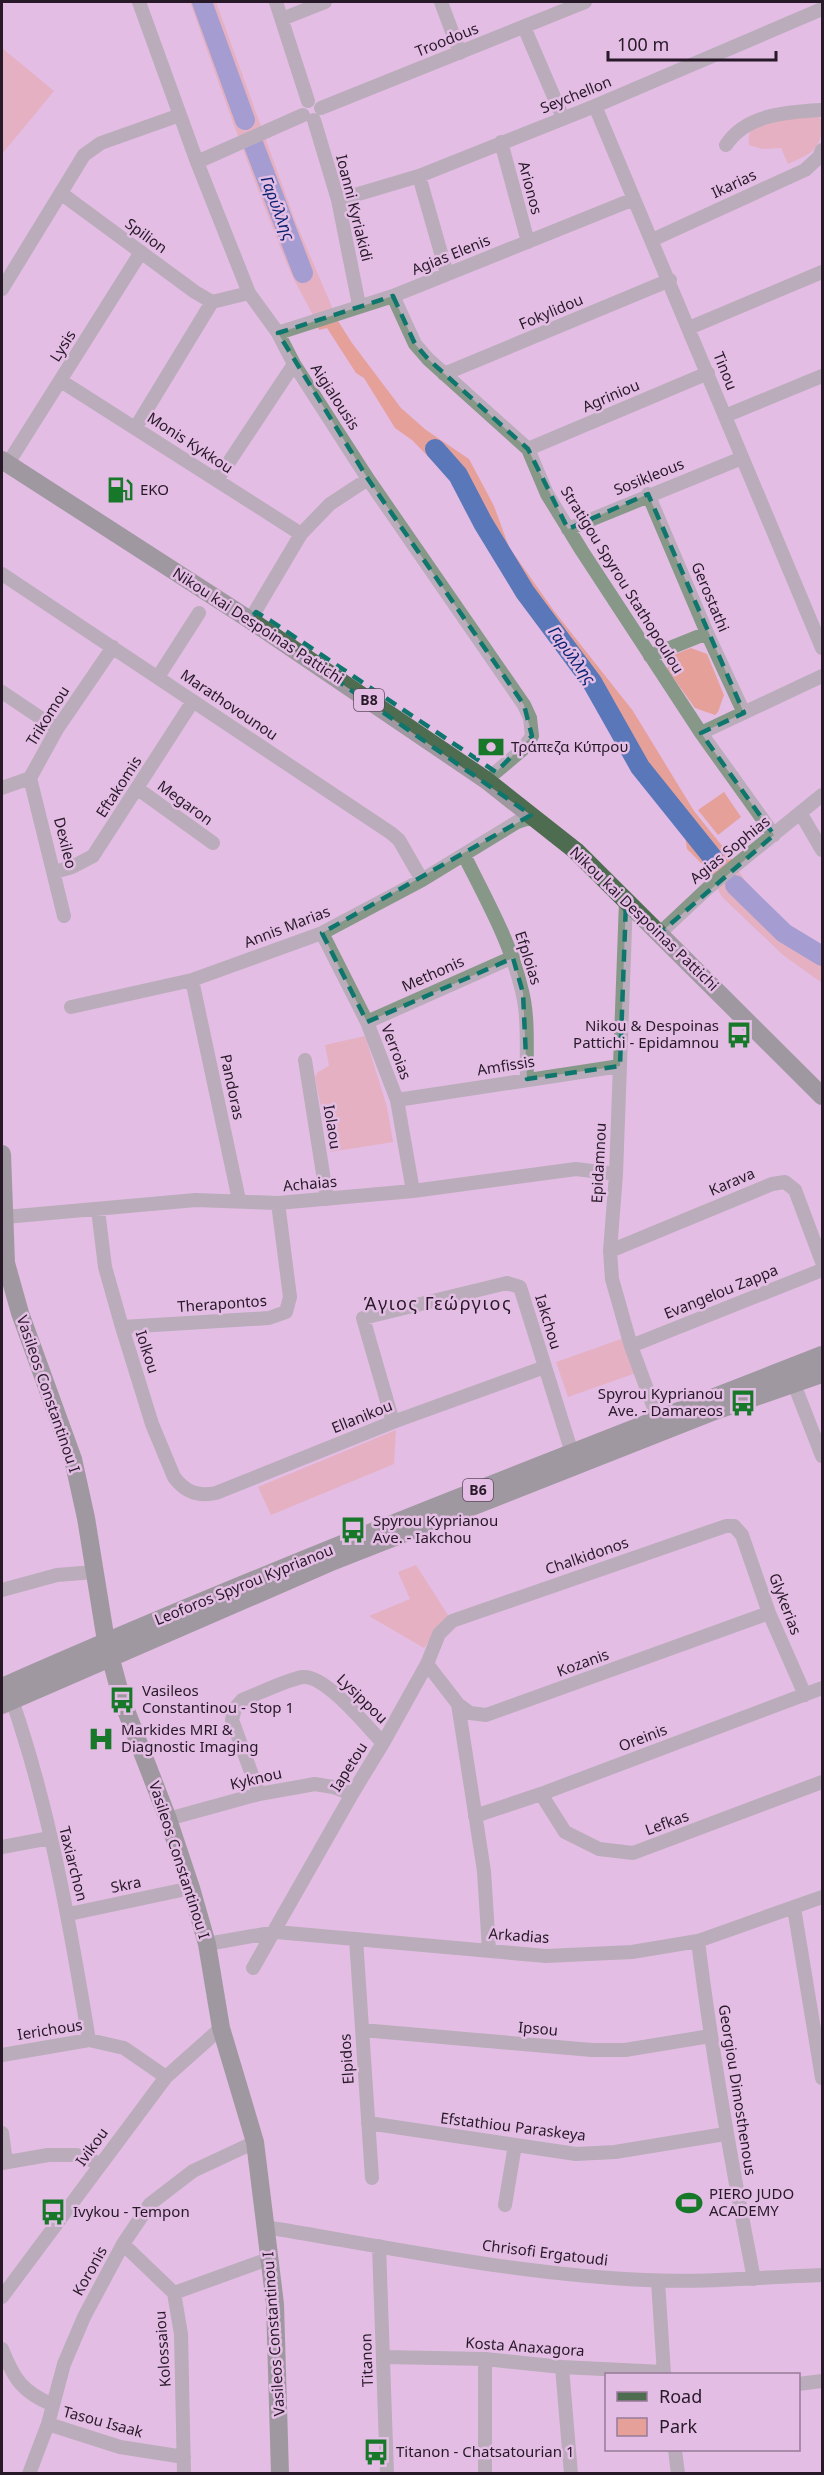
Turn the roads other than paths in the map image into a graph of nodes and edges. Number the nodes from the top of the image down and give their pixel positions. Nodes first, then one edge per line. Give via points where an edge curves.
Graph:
1 (139, 2) edge
2 (276, 2) edge
3 (325, 2) edge
4 (441, 2) edge
5 (585, 2) edge
6 (822, 9) edge
7 (282, 19) junction
8 (524, 27) junction
9 (460, 53) junction
10 (308, 101) junction
11 (595, 106) junction
12 (321, 108) junction
13 (822, 110) edge
14 (180, 115) junction
15 (308, 118) junction
16 (563, 118) junction
17 (501, 142) junction
18 (726, 145) dead end
19 (822, 150) edge
20 (197, 162) junction
21 (419, 176) junction
22 (62, 194) junction
23 (338, 200) junction
24 (634, 200) junction
25 (652, 240) junction
26 (528, 242) junction
27 (141, 252) junction
28 (822, 272) edge
29 (447, 274) junction
30 (670, 280) junction
31 (2, 289) edge
32 (249, 293) junction
33 (393, 296) junction
34 (212, 302) junction
35 (359, 305) junction
36 (689, 328) junction
37 (278, 333) junction
38 (294, 364) junction
39 (708, 373) junction
40 (444, 374) junction
41 (821, 380) edge
42 (61, 381) junction
43 (725, 416) junction
44 (136, 427) junction
45 (528, 449) junction
46 (5, 456) edge
47 (742, 458) junction
48 (368, 479) junction
49 (217, 480) junction
50 (648, 494) junction
51 (568, 528) junction
52 (302, 534) junction
53 (2, 574) edge
54 (199, 613) dead end
55 (253, 616) junction
56 (707, 633) junction
57 (113, 647) junction
58 (822, 648) edge
59 (650, 656) junction
60 (822, 676) edge
61 (158, 677) junction
62 (2, 692) edge
63 (193, 701) junction
64 (744, 713) junction
65 (57, 729) junction
66 (701, 733) junction
67 (496, 772) junction
68 (30, 778) junction
69 (2, 788) edge
70 (138, 789) junction
71 (822, 795) edge
72 (508, 797) junction
73 (531, 814) junction
74 (801, 814) junction
75 (497, 833) junction
76 (774, 835) junction
77 (213, 843) dead end
78 (822, 850) edge
79 (464, 855) junction
80 (55, 872) junction
81 (422, 880) junction
82 (626, 901) junction
83 (64, 916) dead end
84 (663, 930) junction
85 (322, 933) junction
86 (513, 957) junction
87 (192, 980) junction
88 (70, 1007) dead end
89 (368, 1022) junction
90 (305, 1060) dead end
91 (620, 1066) junction
92 (527, 1079) junction
93 (822, 1081) edge
94 (822, 1096) edge
95 (397, 1100) junction
96 (2, 1154) edge
97 (616, 1174) junction
98 (412, 1191) junction
99 (327, 1199) junction
100 (239, 1200) junction
101 (278, 1203) junction
102 (98, 1210) junction
103 (5, 1217) junction
104 (610, 1251) junction
105 (822, 1262) edge
106 (4, 1263) edge
107 (822, 1270) edge
108 (122, 1327) junction
109 (631, 1346) junction
110 (822, 1354) edge
111 (545, 1367) junction
112 (822, 1374) edge
113 (794, 1384) junction
114 (658, 1419) junction
115 (393, 1422) junction
116 (572, 1453) junction
117 (822, 1456) edge
118 (192, 1493) joint
119 (734, 1526) joint
120 (94, 1572) junction
121 (2, 1590) edge
122 (769, 1613) junction
123 (452, 1621) joint
124 (108, 1649) junction
125 (427, 1664) junction
126 (822, 1688) edge
127 (805, 1695) junction
128 (5, 1697) edge
129 (458, 1704) junction
130 (384, 1743) junction
131 (822, 1782) edge
132 (258, 1794) junction
133 (352, 1794) junction
134 (541, 1794) junction
135 (475, 1816) junction
136 (168, 1819) junction
137 (50, 1838) junction
138 (2, 1847) edge
139 (191, 1888) junction
140 (822, 1897) edge
141 (794, 1908) junction
142 (69, 1914) junction
143 (276, 1932) junction
144 (356, 1939) junction
145 (698, 1941) junction
146 (207, 1944) junction
147 (489, 1950) junction
148 (253, 1968) dead end
149 (221, 2028) junction
150 (362, 2030) junction
151 (710, 2036) junction
152 (89, 2040) junction
153 (2, 2055) edge
154 (166, 2077) junction
155 (822, 2078) edge
156 (368, 2123) junction
157 (2, 2133) edge
158 (725, 2134) junction
159 (255, 2142) junction
160 (515, 2145) junction
161 (4, 2163) edge
162 (101, 2164) junction
163 (372, 2178) dead end
164 (505, 2205) dead end
165 (266, 2227) junction
166 (123, 2244) junction
167 (379, 2246) junction
168 (271, 2258) junction
169 (822, 2275) edge
170 (754, 2279) junction
171 (658, 2281) junction
172 (174, 2293) junction
173 (2, 2297) edge
174 (2, 2349) edge
175 (384, 2357) junction
176 (485, 2359) junction
177 (562, 2367) junction
178 (663, 2373) edge
179 (822, 2381) edge
180 (800, 2384) edge
181 (53, 2405) junction
182 (48, 2424) junction
183 (675, 2451) edge
184 (184, 2457) junction
185 (29, 2474) edge
186 (184, 2474) edge
187 (280, 2474) edge
188 (387, 2474) edge
189 (485, 2474) edge
190 (571, 2474) edge
191 (678, 2474) edge

1 - 14 street, Aigialousis
2 - 7 street
3 - 7 street
4 - 9 street
5 - 8 street, Troodous
6 - 11 street, Seychellon
7 - 10 street
8 - 9 street, Troodous
8 - 16 street
9 - 12 street, Troodous
10 - 12 street via 315,101
10 - 15 street via 303,105
11 - 16 street, Seychellon
11 - 24 street, Tinou
12 - 15 street via 319,117
13 - 18 street via 752,121 735,132
14 - 20 street, Aigialousis
14 - 22 street via 101,143 84,155
15 - 20 street via 271,129
15 - 23 street, Ioanni Kyriakidi
16 - 17 street, Seychellon
17 - 21 street, Seychellon
17 - 26 street, Arionos
19 - 25 street, Ikarias via 805,170
20 - 32 street, Aigialousis
21 - 23 street, Seychellon
21 - 29 street
22 - 27 street, Spilion
22 - 31 street
23 - 35 street, Ioanni Kyriakidi
24 - 25 street, Tinou
24 - 26 street, Agias Elenis
25 - 30 street, Tinou
26 - 29 street, Agias Elenis
27 - 34 street, Spilion
27 - 42 street, Lysis
28 - 36 street
29 - 33 street, Agias Elenis
30 - 36 street, Tinou
30 - 40 street, Fokylidou
32 - 34 street
32 - 37 street, Aigialousis
33 - 35 street, Agias Elenis
33 - 40 street, Stratigou Spyrou Stathopoulou via 415,344
34 - 44 street
35 - 37 street, Agias Elenis
36 - 39 street, Tinou
37 - 38 street, Aigialousis
38 - 48 street, Aigialousis
38 - 49 street
39 - 43 street, Tinou
39 - 45 street, Agriniou
40 - 45 street, Stratigou Spyrou Stathopoulou
41 - 43 street
42 - 44 street, Monis Kykkou
42 - 46 street, Lysis
43 - 47 street, Tinou
44 - 49 street, Monis Kykkou
45 - 51 street, Stratigou Spyrou Stathopoulou
46 - 55 main road, Nikou kai Despoinas Pattichi / B8
47 - 50 street, Sosikleous
47 - 58 street, Tinou
48 - 52 street via 330,504
48 - 67 street, Aigialousis via 530,718 532,736
49 - 52 street, Monis Kykkou
50 - 51 street, Sosikleous
50 - 56 street, Gerostathi
51 - 59 street, Stratigou Spyrou Stathopoulou
52 - 55 street
53 - 57 street, Marathovounou
54 - 61 street
55 - 67 main road, Nikou kai Despoinas Pattichi
55 - 72 main road, Nikou kai Despoinas Pattichi / B8
56 - 59 street
56 - 64 street, Gerostathi
57 - 61 street, Marathovounou
57 - 65 street, Trikomou
59 - 66 street, Stratigou Spyrou Stathopoulou
60 - 64 street
61 - 63 street, Marathovounou
62 - 65 street
63 - 70 street, Eftakomis
63 - 81 street, Marathovounou via 391,833
64 - 66 street
65 - 68 street, Trikomou
66 - 76 street, Stratigou Spyrou Stathopoulou
67 - 73 main road, Nikou kai Despoinas Pattichi
68 - 69 street
68 - 80 street, Dexileo
70 - 77 street, Megaron
70 - 80 street, Eftakomis via 93,856
71 - 74 street, Agias Sophias
72 - 73 main road, Nikou kai Despoinas Pattichi / B8
72 - 75 street via 508,820
73 - 75 street, Annis Marias
73 - 82 main road, Nikou kai Despoinas Pattichi / B8 via 576,851
73 - 84 main road, Nikou kai Despoinas Pattichi via 587,848
74 - 76 street, Agias Sophias
74 - 78 street
75 - 79 street, Annis Marias
76 - 84 street, Agias Sophias
79 - 81 street, Annis Marias
79 - 86 street, Efploias
80 - 83 street, Dexileo
81 - 85 street, Annis Marias
82 - 84 main road, Nikou kai Despoinas Pattichi / B8
82 - 91 street, Epidamnou
84 - 93 main road, Nikou kai Despoinas Pattichi
84 - 94 main road, Nikou kai Despoinas Pattichi / B8
85 - 87 street, Annis Marias
85 - 89 street, Verroias
86 - 89 street, Methonis
86 - 92 street, Efploias via 523,993
87 - 88 street, Annis Marias
87 - 100 street, Pandoras
89 - 95 street, Verroias
90 - 99 street, Iolaou
91 - 92 street, Amfissis
91 - 97 street, Epidamnou
92 - 95 street, Amfissis
95 - 98 street, Verroias
96 - 103 main road, Vasileos Constantinou I
97 - 98 street, Achaias via 576,1169
97 - 104 street, Epidamnou
98 - 99 street, Achaias
99 - 101 street, Achaias
100 - 101 street, Achaias
100 - 102 street, Achaias via 196,1200
101 - 108 street, Therapontos via 290,1297 286,1312 269,1318
102 - 103 street, Achaias
102 - 108 street, Iolkou via 105,1267
103 - 106 main road, Vasileos Constantinou I
104 - 105 street, Karava via 785,1182 795,1190
104 - 109 street, Epidamnou via 612,1279
106 - 120 main road, Vasileos Constantinou I via 73,1459
107 - 109 street, Evangelou Zappa
108 - 118 street, Iolkou via 152,1424 174,1477
109 - 114 street, Epidamnou
110 - 114 main road, Leoforos Spyrou Kyprianou / B6
111 - 115 street, Ellanikou
111 - 115 street, Iakchou via 520,1287 507,1282 363,1318
111 - 116 street, Iakchou
112 - 113 main road, Leoforos Spyrou Kyprianou / B6
113 - 117 street
113 - 124 main road, Leoforos Spyrou Kyprianou / B6
114 - 116 main road, Leoforos Spyrou Kyprianou / B6
115 - 118 street, Ellanikou via 216,1493
116 - 124 main road, Leoforos Spyrou Kyprianou / B6
119 - 122 street, Glykerias via 742,1535
119 - 123 street, Chalkidonos
120 - 121 street via 57,1575
120 - 124 main road, Vasileos Constantinou I
122 - 127 street, Glykerias
122 - 129 street, Kozanis via 486,1715 470,1713
123 - 125 street, Iapetou via 439,1635
124 - 128 main road, Leoforos Spyrou Kyprianou / B6
124 - 136 main road, Vasileos Constantinou I via 122,1700
125 - 129 street
125 - 130 street, Iapetou
126 - 127 street, Oreinis
127 - 134 street, Oreinis
128 - 137 street, Taxiarchon via 33,1768
129 - 135 street
130 - 132 street, Lysippou via 315,1679 303,1677 242,1700 232,1720
130 - 133 street, Iapetou
131 - 134 street, Lefkas via 633,1853 599,1849 564,1832
132 - 133 street, Kyknou via 315,1784
132 - 136 street, Kyknou
133 - 143 street, Iapetou
134 - 135 street, Oreinis
135 - 147 street via 484,1871
136 - 139 main road, Vasileos Constantinou I
137 - 138 street
137 - 142 street, Taxiarchon
139 - 142 street, Skra
139 - 146 main road, Vasileos Constantinou I
140 - 141 street, Arkadias
141 - 145 street, Arkadias
141 - 155 street
142 - 152 street, Taxiarchon
143 - 144 street, Arkadias
143 - 146 street, Arkadias
143 - 148 street, Iapetou
144 - 147 street, Arkadias
144 - 150 street, Elpidos
145 - 147 street, Arkadias via 632,1952 546,1956
145 - 151 street, Georgiou Dimosthenous
146 - 149 main road, Vasileos Constantinou I
149 - 154 street, Ivikou
149 - 159 main road, Vasileos Constantinou I
150 - 151 street, Ipsou via 592,2050 625,2050
150 - 156 street, Elpidos
151 - 158 street, Georgiou Dimosthenous
152 - 153 street, Ierichous
152 - 154 street, Ierichous via 124,2048
154 - 162 street, Ivikou
156 - 160 street, Efstathiou Paraskeya
156 - 163 street, Elpidos
157 - 161 street
158 - 160 street, Efstathiou Paraskeya via 615,2152 576,2154
158 - 170 street, Georgiou Dimosthenous
159 - 165 main road, Vasileos Constantinou I
159 - 166 street, Koronis via 193,2171 150,2204
160 - 164 street
161 - 162 street via 48,2155 78,2155
162 - 173 street, Ivikou
165 - 167 street, Chrisofi Ergatoudi
165 - 168 main road, Vasileos Constantinou I
166 - 172 street, Kolossaiou
166 - 181 street, Koronis via 84,2317 64,2364
167 - 171 street, Chrisofi Ergatoudi via 535,2272
167 - 175 street, Titanon
168 - 172 street
168 - 187 main road, Vasileos Constantinou I
169 - 170 street, Chrisofi Ergatoudi
170 - 171 street, Chrisofi Ergatoudi
171 - 178 street
172 - 184 street, Kolossaiou via 181,2334
174 - 181 street via 14,2378 37,2398
175 - 176 street, Kosta Anaxagora
175 - 188 street, Titanon
176 - 177 street, Kosta Anaxagora
176 - 189 street
177 - 178 street, Kosta Anaxagora
177 - 190 street
179 - 180 street
181 - 182 street, Koronis
182 - 184 street, Tasou Isaak via 120,2446
182 - 185 street, Koronis
183 - 191 street
184 - 186 street, Kolossaiou

